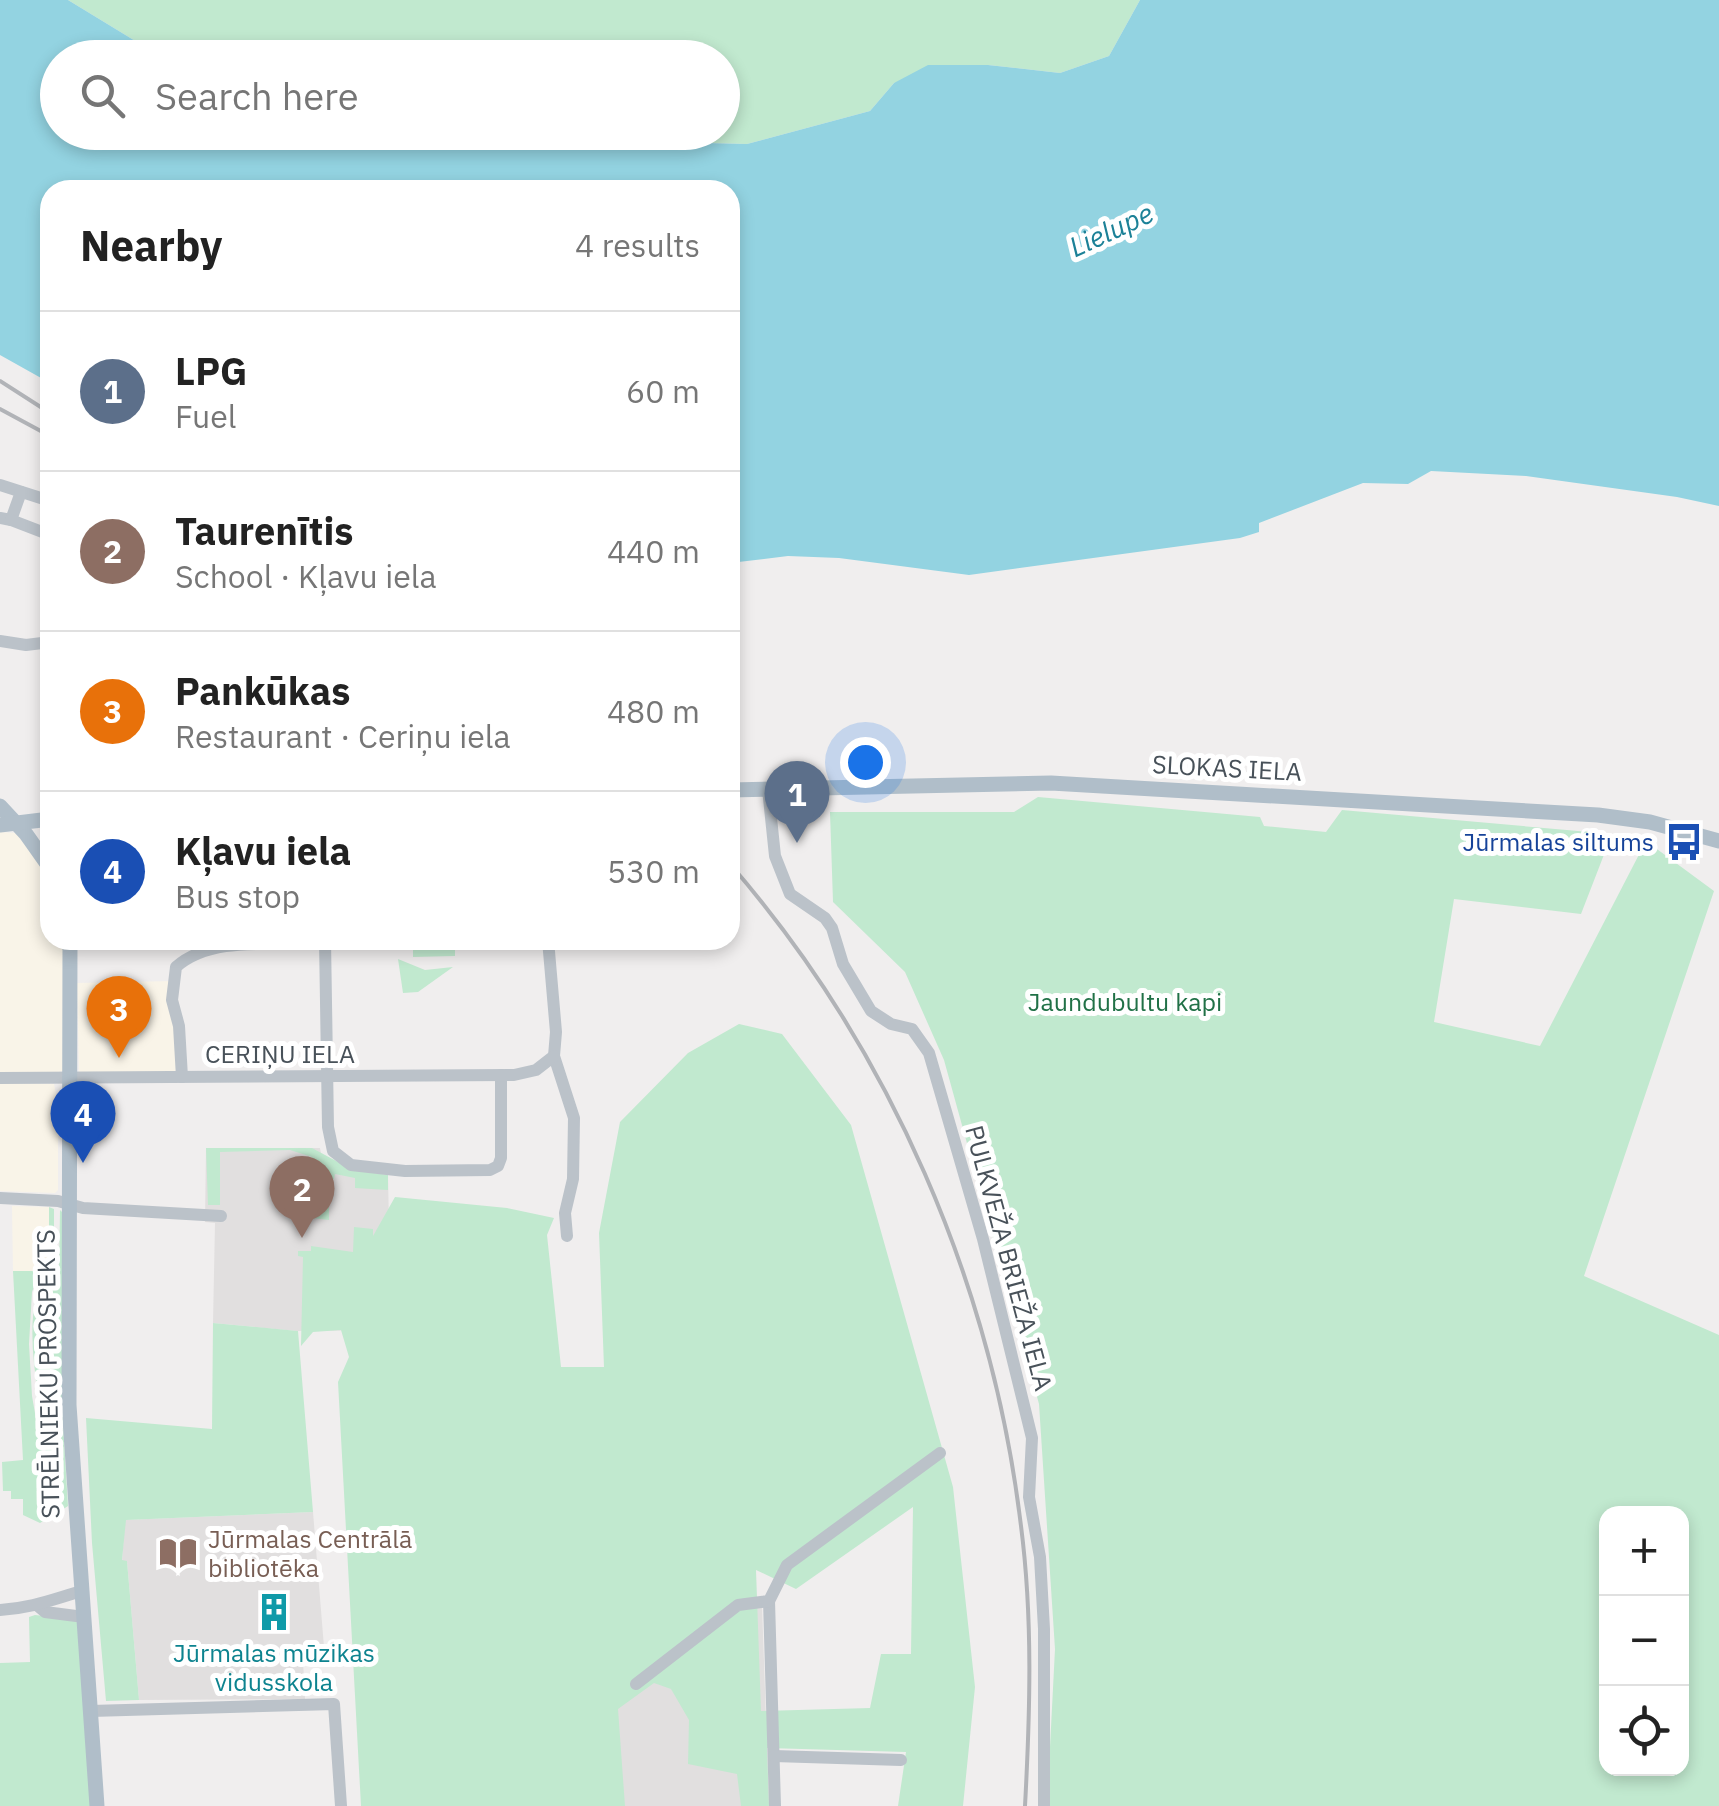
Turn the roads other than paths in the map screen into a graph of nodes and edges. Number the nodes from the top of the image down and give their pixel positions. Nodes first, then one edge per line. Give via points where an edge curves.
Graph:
1 (0, 485) edge
2 (21, 492) junction
3 (40, 498) edge
4 (5, 519) edge
5 (40, 531) edge
6 (0, 641) edge
7 (40, 643) edge
8 (740, 790) edge
9 (768, 790) junction
10 (0, 806) edge
11 (40, 820) edge
12 (8, 824) edge
13 (1719, 841) edge
14 (40, 858) edge
15 (70, 950) edge
16 (210, 950) edge
17 (325, 950) edge
18 (549, 950) edge
19 (554, 1056) junction
20 (501, 1075) junction
21 (182, 1077) junction
22 (328, 1077) junction
23 (0, 1078) edge
24 (72, 1078) junction
25 (0, 1198) edge
26 (70, 1204) junction
27 (221, 1216) dead end
28 (567, 1236) dead end
29 (940, 1454) dead end
30 (82, 1591) junction
31 (769, 1601) junction
32 (38, 1607) junction
33 (0, 1610) edge
34 (84, 1616) junction
35 (636, 1684) dead end
36 (91, 1711) junction
37 (774, 1756) junction
38 (901, 1760) dead end
39 (97, 1806) edge
40 (340, 1806) edge
41 (776, 1806) edge
42 (1044, 1806) edge

1 - 2 street
2 - 3 street
2 - 4 street
4 - 5 street
6 - 7 street
8 - 9 main road, SLOKAS IELA
9 - 13 main road, SLOKAS IELA via 1051,783 1598,814
9 - 42 street, PULKVEŽA BRIEŽA IELA via 775,856 790,894 832,928 843,964 871,1011 912,1030 929,1053 983,1239 1032,1438 1029,1497 1044,1629
10 - 12 main road
11 - 12 main road
12 - 14 main road
15 - 24 main road, STRĒLNIEKU PROSPEKTS
16 - 21 street via 176,967 172,1000
17 - 22 street
18 - 19 street
19 - 20 street, CERIŅU IELA via 528,1073
19 - 28 street via 574,1118
20 - 22 street, CERIŅU IELA
20 - 22 street via 498,1166 405,1172 351,1165 333,1150
21 - 22 street, CERIŅU IELA
21 - 24 street, CERIŅU IELA
23 - 24 street, CERIŅU IELA
24 - 26 main road, STRĒLNIEKU PROSPEKTS
25 - 26 street
26 - 27 street
26 - 30 main road, STRĒLNIEKU PROSPEKTS via 68,1406
29 - 31 street via 786,1565
30 - 32 street
30 - 34 main road, STRĒLNIEKU PROSPEKTS
31 - 35 street via 738,1605
31 - 37 street
32 - 33 street
32 - 34 street
34 - 36 main road, STRĒLNIEKU PROSPEKTS
36 - 39 main road, STRĒLNIEKU PROSPEKTS
36 - 40 street via 334,1704
37 - 38 street
37 - 41 street

